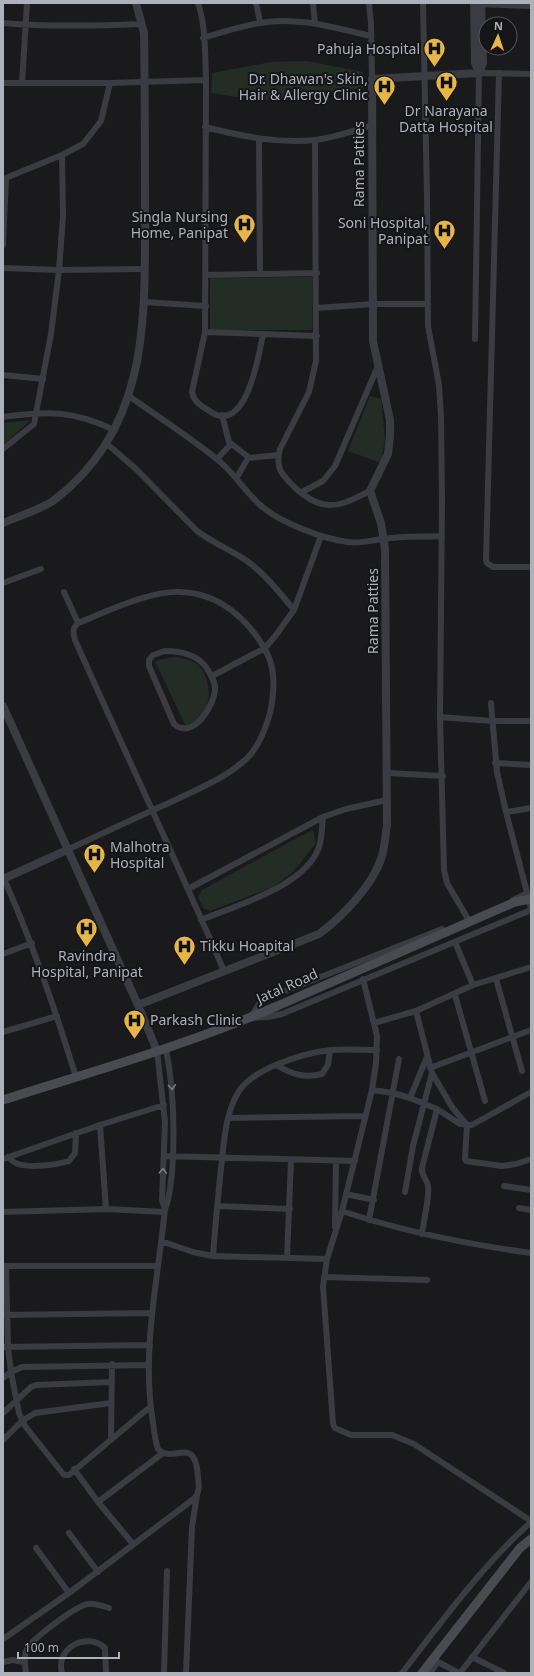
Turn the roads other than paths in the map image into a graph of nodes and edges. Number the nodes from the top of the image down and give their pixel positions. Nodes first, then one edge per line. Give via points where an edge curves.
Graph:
1 (27, 3) edge
2 (136, 3) edge
3 (198, 3) edge
4 (256, 3) edge
5 (313, 3) edge
6 (369, 3) edge
7 (423, 3) edge
8 (477, 4) edge
9 (497, 4) edge
10 (531, 6) edge
11 (260, 22) junction
12 (3, 23) edge
13 (315, 23) junction
14 (141, 24) junction
15 (25, 25) junction
16 (371, 36) junction
17 (203, 38) junction
18 (479, 73) junction
19 (499, 73) junction
20 (531, 74) edge
21 (425, 76) junction
22 (372, 79) junction
23 (206, 80) junction
24 (145, 81) junction
25 (3, 83) edge
26 (22, 83) junction
27 (110, 83) junction
28 (372, 125) junction
29 (205, 127) junction
30 (259, 139) junction
31 (315, 140) junction
32 (62, 155) junction
33 (4, 178) edge
34 (3, 245) edge
35 (3, 268) edge
36 (145, 269) junction
37 (59, 270) junction
38 (317, 273) junction
39 (260, 274) junction
40 (206, 275) junction
41 (144, 302) junction
42 (374, 304) junction
43 (427, 304) junction
44 (206, 306) junction
45 (317, 308) junction
46 (205, 332) junction
47 (264, 334) junction
48 (317, 336) junction
49 (474, 339) dead end
50 (378, 366) junction
51 (3, 375) edge
52 (43, 379) junction
53 (129, 396) junction
54 (36, 413) junction
55 (222, 415) junction
56 (3, 416) edge
57 (114, 430) junction
58 (106, 443) junction
59 (231, 444) junction
60 (3, 449) edge
61 (278, 455) junction
62 (248, 458) junction
63 (217, 459) junction
64 (237, 477) junction
65 (302, 492) junction
66 (370, 492) junction
67 (3, 523) edge
68 (321, 536) junction
69 (442, 536) junction
70 (384, 538) junction
71 (531, 567) edge
72 (41, 569) dead end
73 (3, 583) edge
74 (64, 592) dead end
75 (294, 610) junction
76 (78, 623) junction
77 (265, 648) junction
78 (212, 676) junction
79 (491, 703) dead end
80 (3, 706) edge
81 (440, 717) junction
82 (492, 721) junction
83 (531, 721) edge
84 (495, 763) junction
85 (531, 765) edge
86 (387, 773) junction
87 (443, 776) junction
88 (386, 800) junction
89 (531, 808) edge
90 (152, 811) junction
91 (506, 812) junction
92 (323, 817) junction
93 (67, 850) junction
94 (4, 879) edge
95 (188, 890) junction
96 (529, 896) edge
97 (531, 909) edge
98 (468, 919) junction
99 (202, 920) junction
100 (455, 942) junction
101 (32, 943) junction
102 (3, 954) edge
103 (531, 966) edge
104 (224, 971) junction
105 (363, 979) junction
106 (496, 979) junction
107 (473, 985) junction
108 (455, 995) junction
109 (138, 1005) junction
110 (416, 1011) junction
111 (57, 1016) junction
112 (250, 1018) junction
113 (374, 1023) junction
114 (531, 1030) edge
115 (3, 1032) edge
116 (512, 1037) junction
117 (161, 1050) junction
118 (330, 1050) junction
119 (377, 1050) junction
120 (472, 1053) junction
121 (427, 1057) junction
122 (399, 1059) dead end
123 (277, 1065) junction
124 (431, 1070) junction
125 (522, 1071) dead end
126 (76, 1077) junction
127 (372, 1090) junction
128 (531, 1092) edge
129 (393, 1093) junction
130 (410, 1098) junction
131 (3, 1100) edge
132 (485, 1101) dead end
133 (424, 1103) junction
134 (164, 1105) junction
135 (437, 1109) junction
136 (365, 1116) junction
137 (228, 1118) junction
138 (100, 1125) junction
139 (467, 1125) junction
140 (76, 1133) junction
141 (164, 1156) junction
142 (173, 1157) junction
143 (5, 1158) edge
144 (222, 1159) junction
145 (531, 1159) edge
146 (290, 1160) junction
147 (336, 1161) junction
148 (355, 1161) junction
149 (504, 1186) dead end
150 (531, 1190) edge
151 (405, 1192) dead end
152 (346, 1194) junction
153 (374, 1200) junction
154 (217, 1206) junction
155 (519, 1208) dead end
156 (106, 1209) junction
157 (290, 1210) junction
158 (342, 1210) junction
159 (531, 1210) edge
160 (164, 1211) junction
161 (3, 1212) edge
162 (369, 1220) junction
163 (422, 1234) junction
164 (335, 1236) junction
165 (161, 1241) junction
166 (531, 1253) edge
167 (213, 1256) junction
168 (287, 1258) junction
169 (327, 1260) junction
170 (5, 1266) edge
171 (158, 1266) junction
172 (324, 1277) junction
173 (427, 1280) dead end
174 (152, 1313) junction
175 (5, 1315) edge
176 (150, 1345) junction
177 (6, 1347) edge
178 (112, 1364) junction
179 (149, 1365) junction
180 (11, 1372) junction
181 (3, 1378) edge
182 (111, 1382) junction
183 (17, 1399) junction
184 (111, 1403) junction
185 (150, 1407) junction
186 (3, 1413) edge
187 (22, 1421) junction
188 (111, 1439) junction
189 (3, 1440) edge
190 (163, 1453) junction
191 (74, 1469) junction
192 (197, 1494) junction
193 (98, 1502) junction
194 (531, 1521) edge
195 (69, 1533) dead end
196 (531, 1539) edge
197 (133, 1544) junction
198 (36, 1548) dead end
199 (167, 1571) dead end
200 (98, 1572) junction
201 (531, 1582) edge
202 (69, 1594) junction
203 (110, 1608) dead end
204 (3, 1638) edge
205 (472, 1657) junction
206 (3, 1662) edge
207 (24, 1662) junction
208 (26, 1673) edge
209 (62, 1673) edge
210 (106, 1673) edge
211 (164, 1673) edge
212 (186, 1673) edge
213 (402, 1673) edge
214 (422, 1673) edge
215 (430, 1673) edge
216 (459, 1673) edge
217 (504, 1673) edge

1 - 15 street
2 - 14 street
3 - 17 street
4 - 11 street
5 - 13 street
6 - 16 street
7 - 21 street
8 - 9 street
8 - 18 street via 475,63
9 - 10 street
11 - 13 street
11 - 17 street
12 - 15 street
13 - 16 street
14 - 15 street
14 - 24 street via 144,33
15 - 26 street
16 - 22 street
17 - 23 street
18 - 19 street
18 - 21 street
18 - 49 street
19 - 20 street
19 - 71 street via 486,560 493,567
21 - 22 street
21 - 43 street
22 - 28 street, Rama Patties
23 - 24 street
23 - 29 street
24 - 27 street
24 - 36 street
25 - 26 street
26 - 27 street
27 - 32 street via 101,121 83,144
28 - 31 street
28 - 42 street, Rama Patties
29 - 30 street
29 - 40 street
30 - 31 street
30 - 39 street
31 - 38 street
32 - 33 street
32 - 37 street via 63,217
33 - 34 street
35 - 37 street
36 - 37 street
36 - 41 street
37 - 52 street
38 - 39 street
38 - 45 street
39 - 40 street
40 - 44 street
41 - 44 street
41 - 53 street via 139,354
42 - 43 street
42 - 45 street
42 - 50 street, Rama Patties via 374,341
43 - 69 street via 428,326 441,399
44 - 46 street
45 - 48 street
46 - 47 street
46 - 55 street via 192,392 193,398 214,414
47 - 48 street
47 - 55 street via 254,375 243,402 229,414
48 - 61 street via 312,382
50 - 65 street via 335,466 323,481
50 - 66 street, Rama Patties via 390,420 390,435 388,454
51 - 52 street
52 - 54 street
53 - 57 street
53 - 63 street
54 - 56 street
54 - 57 street via 74,415
54 - 60 street via 34,424
55 - 59 street
57 - 58 street
58 - 67 street via 78,479 52,502
58 - 75 street via 136,469 197,531 254,566
59 - 62 street
59 - 63 street
61 - 62 street
61 - 65 street via 282,472
62 - 64 street
63 - 64 street
64 - 68 street via 265,509
65 - 66 street via 312,500 338,505
66 - 70 street, Rama Patties
68 - 70 street via 358,543
68 - 75 street
69 - 70 street
69 - 81 street
70 - 86 street, Rama Patties
72 - 73 street
74 - 76 street
75 - 77 street
76 - 77 street via 163,593 199,594 226,605 254,632
76 - 90 street via 73,632 75,640
77 - 78 street
77 - 90 street via 273,669 272,705 262,737 252,752 241,764 223,776
78 - 78 street via 201,660 190,654 165,651 153,655 149,660 149,666 174,724 178,727 190,727 198,722 213,702 215,686
79 - 82 street
80 - 93 street
81 - 82 street
81 - 87 street
82 - 83 street
82 - 84 street
84 - 85 street
84 - 91 street
86 - 87 street
86 - 88 street, Rama Patties
87 - 98 street via 444,877
88 - 92 street
88 - 104 street, Rama Patties via 387,825 381,859 355,900 342,914 319,934
89 - 91 street
90 - 93 street
90 - 95 street
91 - 96 street
92 - 95 street
92 - 99 street via 319,847 314,857 297,876 275,890
93 - 94 street
93 - 109 street
94 - 101 street
95 - 99 street
96 - 97 street
96 - 98 street
96 - 112 main road, Jatal Road, bridge
97 - 100 street
98 - 112 street via 265,999
99 - 104 street
100 - 105 street
100 - 107 street
101 - 102 street
101 - 111 street
103 - 106 street
104 - 109 street, Rama Patties
105 - 112 street via 282,1014
105 - 113 street
106 - 107 street
106 - 116 street
107 - 108 street
108 - 110 street
108 - 120 street
109 - 117 street
110 - 113 street
110 - 121 street
111 - 115 street
111 - 126 street
112 - 117 main road, Jatal Road
113 - 119 street
114 - 116 street
116 - 120 street
116 - 125 street
117 - 126 main road, Jatal Road
117 - 134 street
117 -> 142 street via 172,1087
118 - 119 street
118 - 123 street
118 - 123 street via 328,1065 322,1074 297,1075
119 - 127 street
120 - 124 street
120 - 132 street
121 - 124 street
121 - 130 street
122 - 129 street
123 - 137 street via 260,1072 246,1082 233,1102
124 - 133 street
124 - 139 street via 452,1107
126 - 131 main road, Jatal Road
127 - 129 street
127 - 136 street
128 - 139 street via 476,1123
129 - 130 street
129 - 153 street
130 - 133 street
133 - 135 street
133 - 151 street
134 - 138 street
134 - 141 street
135 - 139 street via 460,1124
135 - 163 street via 422,1168 422,1177 428,1190
136 - 137 street
136 - 148 street
137 - 144 street
138 - 140 street
138 - 156 street
139 - 145 street via 465,1159 469,1163 511,1165
140 - 143 street
140 - 143 street via 75,1153 69,1161 53,1165 23,1165
141 - 142 street
160 -> 141 street
142 - 144 street
142 - 160 street via 170,1196
144 - 146 street
144 - 154 street
146 - 147 street
146 - 157 street
147 - 148 street
147 - 164 street
148 - 152 street
149 - 150 street
152 - 153 street
152 - 158 street
153 - 162 street
154 - 157 street
154 - 167 street
155 - 159 street
156 - 160 street
156 - 161 street
157 - 168 street
158 - 162 street
158 - 164 street
160 - 165 street
162 - 163 street
163 - 166 street
164 - 169 street
165 - 167 street
165 - 171 street
167 - 168 street
168 - 169 street
169 - 172 street
170 - 171 street
170 - 175 street
171 - 174 street
172 - 173 street
172 - 194 street via 323,1295 335,1428 351,1435 392,1435 414,1444
174 - 175 street
174 - 176 street
175 - 177 street
176 - 177 street
176 - 179 street
177 - 180 street
178 - 179 street
178 - 180 street via 22,1367
178 - 182 street
179 - 185 street
180 - 181 street
180 - 183 street
182 - 183 street via 36,1385
182 - 184 street
183 - 186 street
183 - 187 street
184 - 187 street via 42,1411
184 - 188 street
185 - 188 street
185 - 190 street via 158,1451
187 - 189 street
187 - 191 street via 64,1475 67,1476
188 - 191 street
190 - 192 street via 186,1452 194,1456 198,1468
190 - 193 street
191 - 193 street
192 - 197 street
192 - 212 street via 192,1527
193 - 197 street
194 - 213 street via 495,1557
195 - 200 street
196 - 214 main road via 520,1548
197 - 200 street
198 - 202 street
199 - 211 street
200 - 202 street
201 - 205 street
202 - 204 street
203 - 207 street via 88,1604 77,1608 29,1645
205 - 216 street
205 - 217 street
206 - 207 street
207 - 208 street
209 - 210 street via 60,1661 63,1655 73,1645 88,1642 106,1648
215 - 216 street via 438,1662

